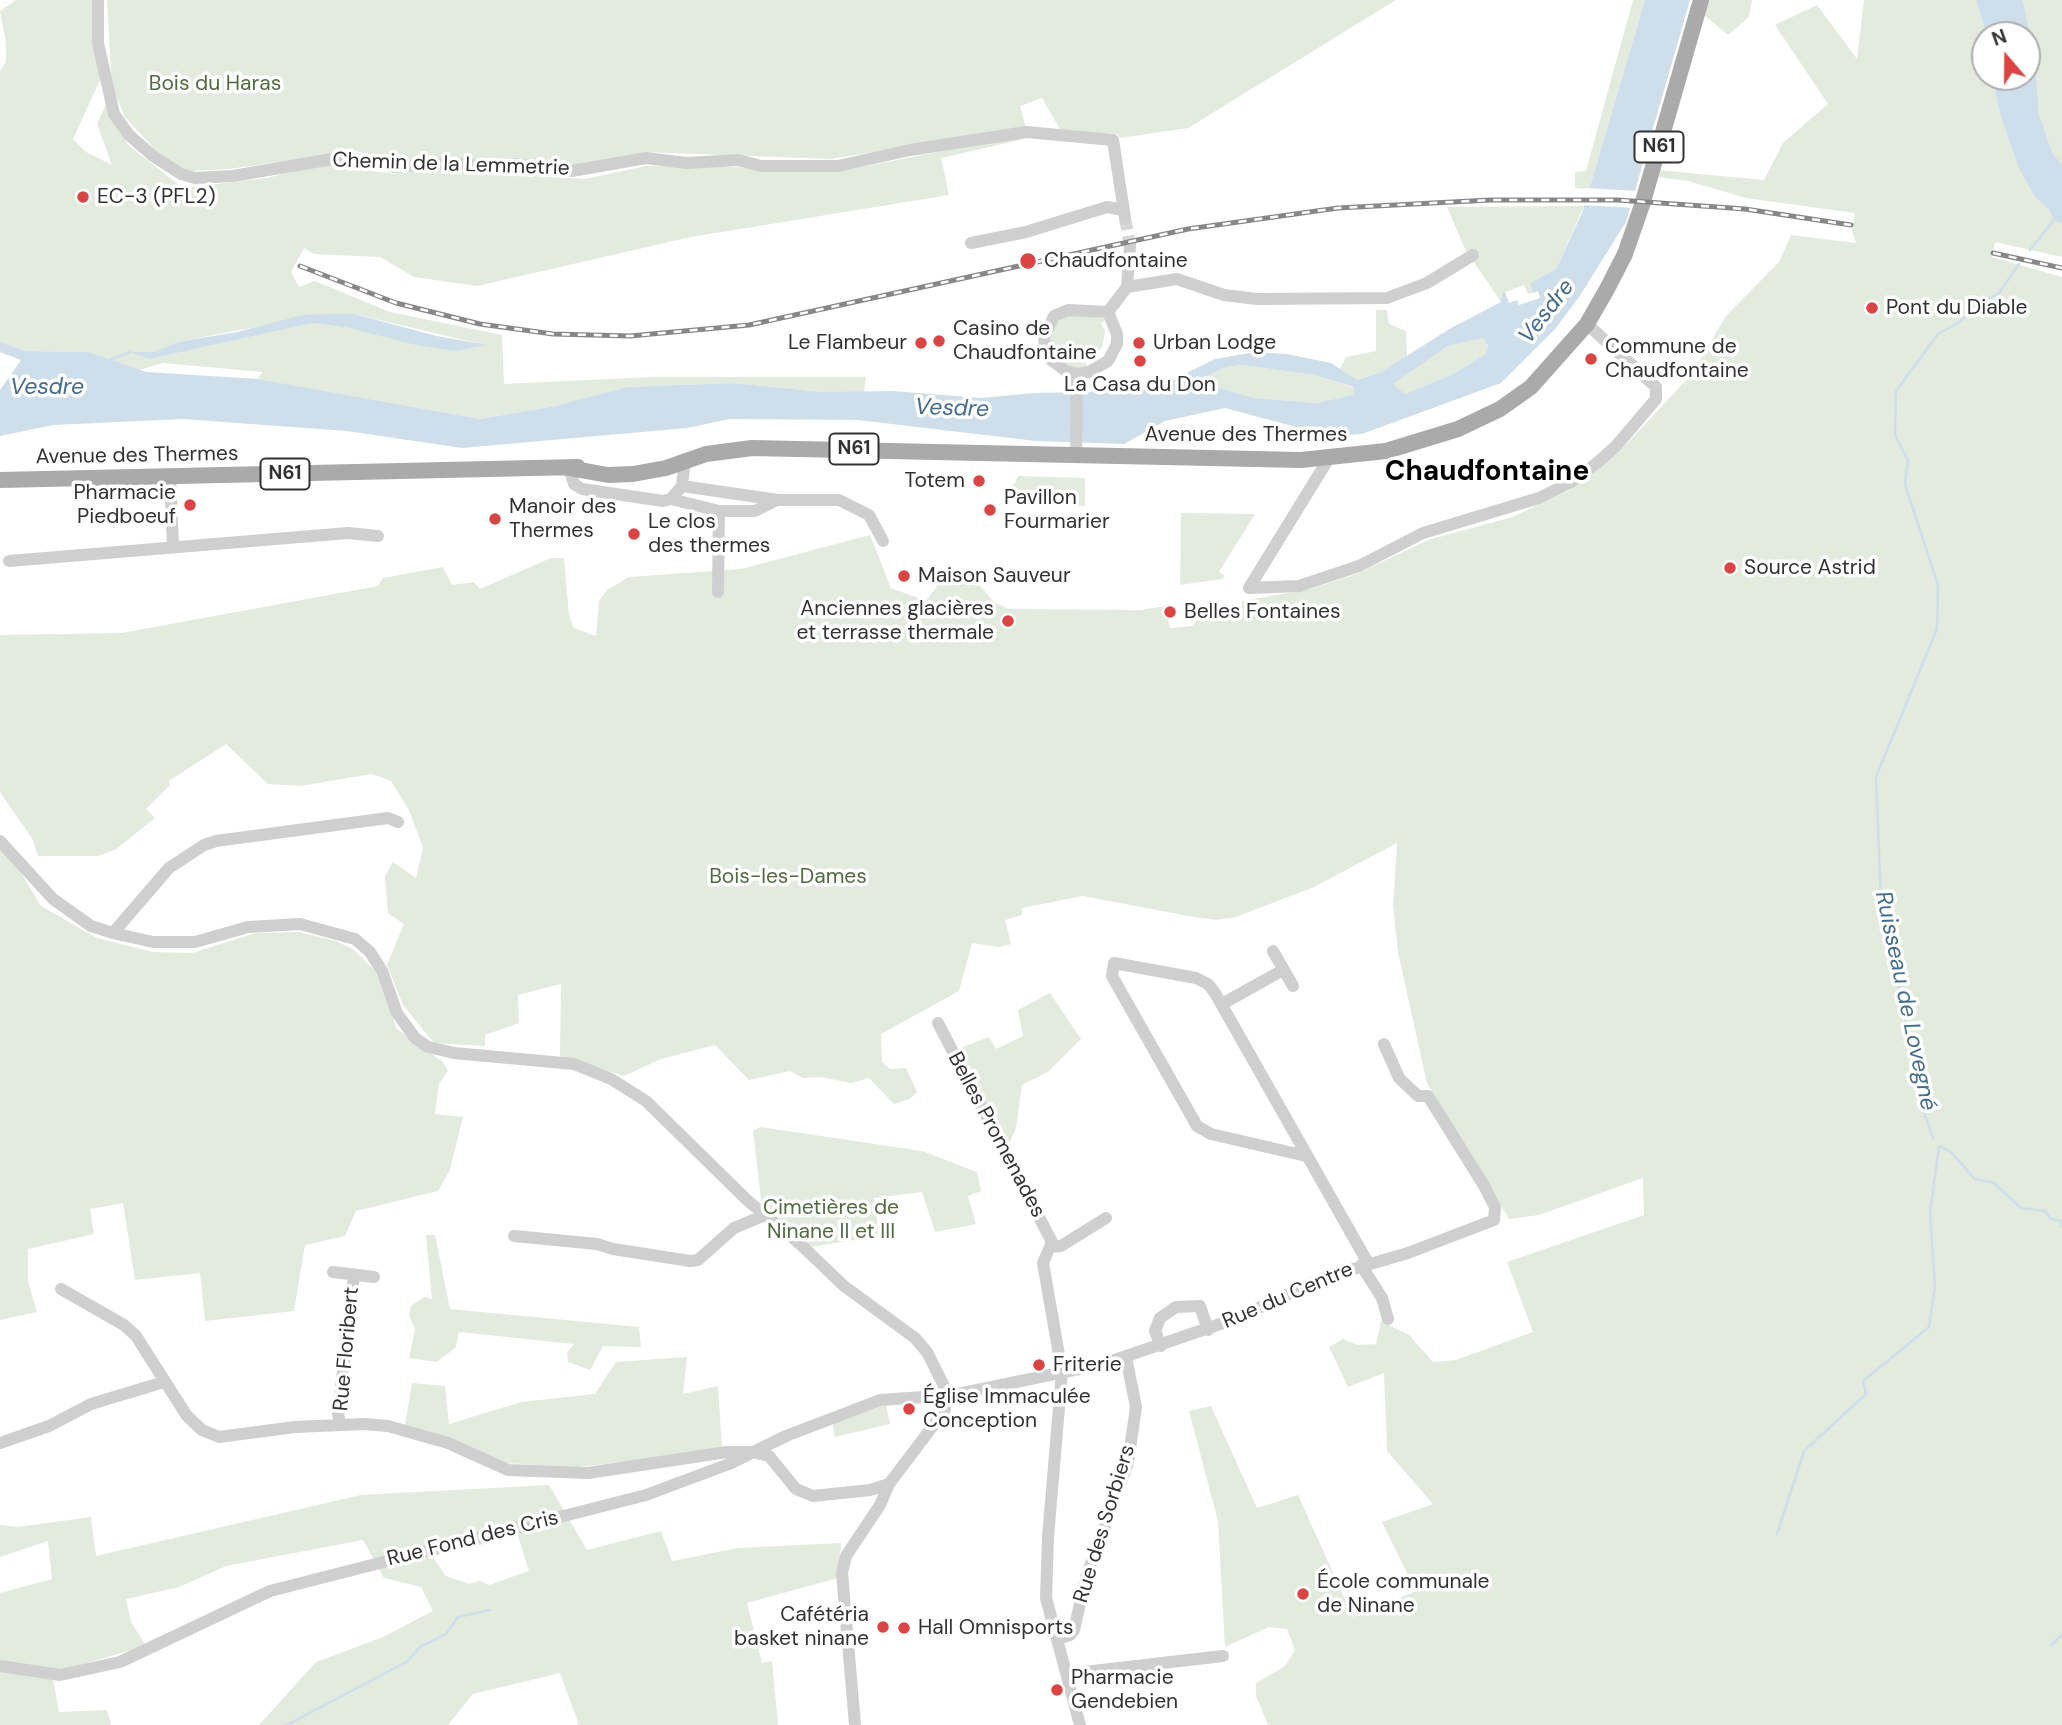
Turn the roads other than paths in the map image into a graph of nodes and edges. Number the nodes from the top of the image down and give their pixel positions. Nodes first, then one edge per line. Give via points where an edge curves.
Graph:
1 (99, 0) edge
2 (1700, 0) edge
3 (971, 243) dead end
4 (1130, 246) tunnel mouth
5 (1473, 255) dead end
6 (1127, 287) junction
7 (1108, 312) junction
8 (1587, 324) junction
9 (1077, 373) junction
10 (1077, 449) junction
11 (1329, 458) junction
12 (685, 459) junction
13 (569, 468) junction
14 (170, 477) junction
15 (0, 480) edge
16 (682, 486) junction
17 (671, 499) junction
18 (778, 500) junction
19 (719, 511) junction
20 (378, 536) dead end
21 (883, 541) dead end
22 (173, 547) junction
23 (9, 561) dead end
24 (718, 592) dead end
25 (398, 822) dead end
26 (0, 841) edge
27 (113, 933) junction
28 (1273, 951) dead end
29 (1283, 970) junction
30 (1293, 986) dead end
31 (1222, 1004) junction
32 (938, 1023) dead end
33 (1384, 1044) dead end
34 (1306, 1156) junction
35 (765, 1216) junction
36 (1106, 1218) dead end
37 (514, 1236) dead end
38 (1051, 1247) junction
39 (1365, 1264) junction
40 (332, 1272) dead end
41 (354, 1275) junction
42 (374, 1277) dead end
43 (61, 1289) dead end
44 (1388, 1319) dead end
45 (1208, 1330) junction
46 (1161, 1346) junction
47 (1126, 1357) junction
48 (1062, 1372) junction
49 (164, 1382) junction
50 (946, 1395) junction
51 (341, 1424) junction
52 (786, 1436) junction
53 (0, 1443) edge
54 (752, 1452) junction
55 (779, 1464) junction
56 (890, 1484) junction
57 (864, 1491) junction
58 (880, 1505) junction
59 (1057, 1639) junction
60 (1223, 1656) dead end
61 (0, 1666) edge
62 (1067, 1674) junction
63 (855, 1725) edge
64 (1080, 1725) edge

1 - 3 street, Chemin de la Lemmetrie via 98,43 114,114 153,156 195,178 243,175 344,157 394,167 513,164 572,172 646,158 838,166 1026,132 1112,140 1124,214 1107,207
2 - 8 main road, Avenue des Thermes / N61 via 1631,239
4 - 6 street
5 - 6 street via 1427,283 1387,298 1256,299 1224,295 1177,279
6 - 7 street
7 - 9 street via 1117,334 1114,352 1100,367
7 - 9 street via 1068,310 1055,316 1046,329 1045,349 1051,360
8 - 11 main road, Avenue des Thermes / N61 via 1531,387 1474,423 1386,451
8 - 11 street via 1656,387 1656,399 1616,446 1572,482 1507,510 1423,533 1359,566 1311,582 1249,588
9 - 10 street
10 - 11 main road, Avenue des Thermes / N61 via 1269,460
10 - 12 main road, Avenue des Thermes / N61 via 752,448
12 - 13 main road, Avenue des Thermes / N61 via 666,468 608,475
12 - 16 street
13 - 14 main road, Avenue des Thermes / N61
13 - 17 street via 574,484 582,489
14 - 15 main road, Avenue des Thermes / N61
14 - 22 street
16 - 17 street
16 - 18 street
17 - 19 street
18 - 19 street via 755,511
18 - 21 street via 827,499 855,505 869,515
19 - 24 street
20 - 22 street via 348,533
22 - 23 street
25 - 27 street via 388,818 204,845 169,868
26 - 27 street via 53,899 91,926
27 - 35 street via 153,942 195,942 248,927 300,924 344,934 370,952 397,1013 415,1038 428,1047 574,1064 611,1079 646,1101
28 - 29 street
29 - 30 street
29 - 31 street
31 - 34 street
31 - 34 street via 1208,984 1196,978 1125,963 1112,965 1112,976 1197,1126 1211,1134
32 - 38 street, Belles Promenades
33 - 39 street, Rue du Centre via 1399,1078 1418,1096 1428,1096 1483,1184 1495,1208 1494,1220 1464,1234
34 - 39 street
35 - 37 street via 734,1228 698,1260 690,1261 597,1244
35 - 50 street via 866,1304 915,1338 927,1352
36 - 38 street via 1061,1246
38 - 48 street via 1043,1262
39 - 44 street
39 - 45 street, Rue du Centre
40 - 41 street, Rue Floribert
41 - 42 street, Rue Floribert
41 - 51 street, Rue Floribert via 338,1413
43 - 49 street via 124,1325 136,1336
45 - 46 street, Rue du Centre
45 - 46 street, Rue du Centre via 1200,1306 1176,1307 1160,1318 1155,1331
46 - 47 street, Rue du Centre
47 - 48 street, Rue du Centre
47 - 59 street, Rue des Sorbiers via 1136,1407 1128,1463 1086,1577 1074,1630
48 - 50 street, Rue du Centre
48 - 59 street via 1046,1598
49 - 51 street via 195,1425 219,1437
49 - 53 street via 91,1404
50 - 52 street, Rue Fond des Cris via 880,1400
50 - 56 street via 945,1410
51 - 54 street via 400,1429 448,1443 508,1470 588,1473
52 - 54 street, Rue Fond des Cris
52 - 55 street
54 - 55 street
54 - 61 street, Rue Fond des Cris via 598,1509 270,1591 120,1662 60,1675
55 - 57 street via 796,1489 813,1496
56 - 57 street
56 - 58 street
57 - 58 street via 874,1493
58 - 63 street via 854,1541 842,1573
59 - 62 street
60 - 62 street
62 - 64 street

